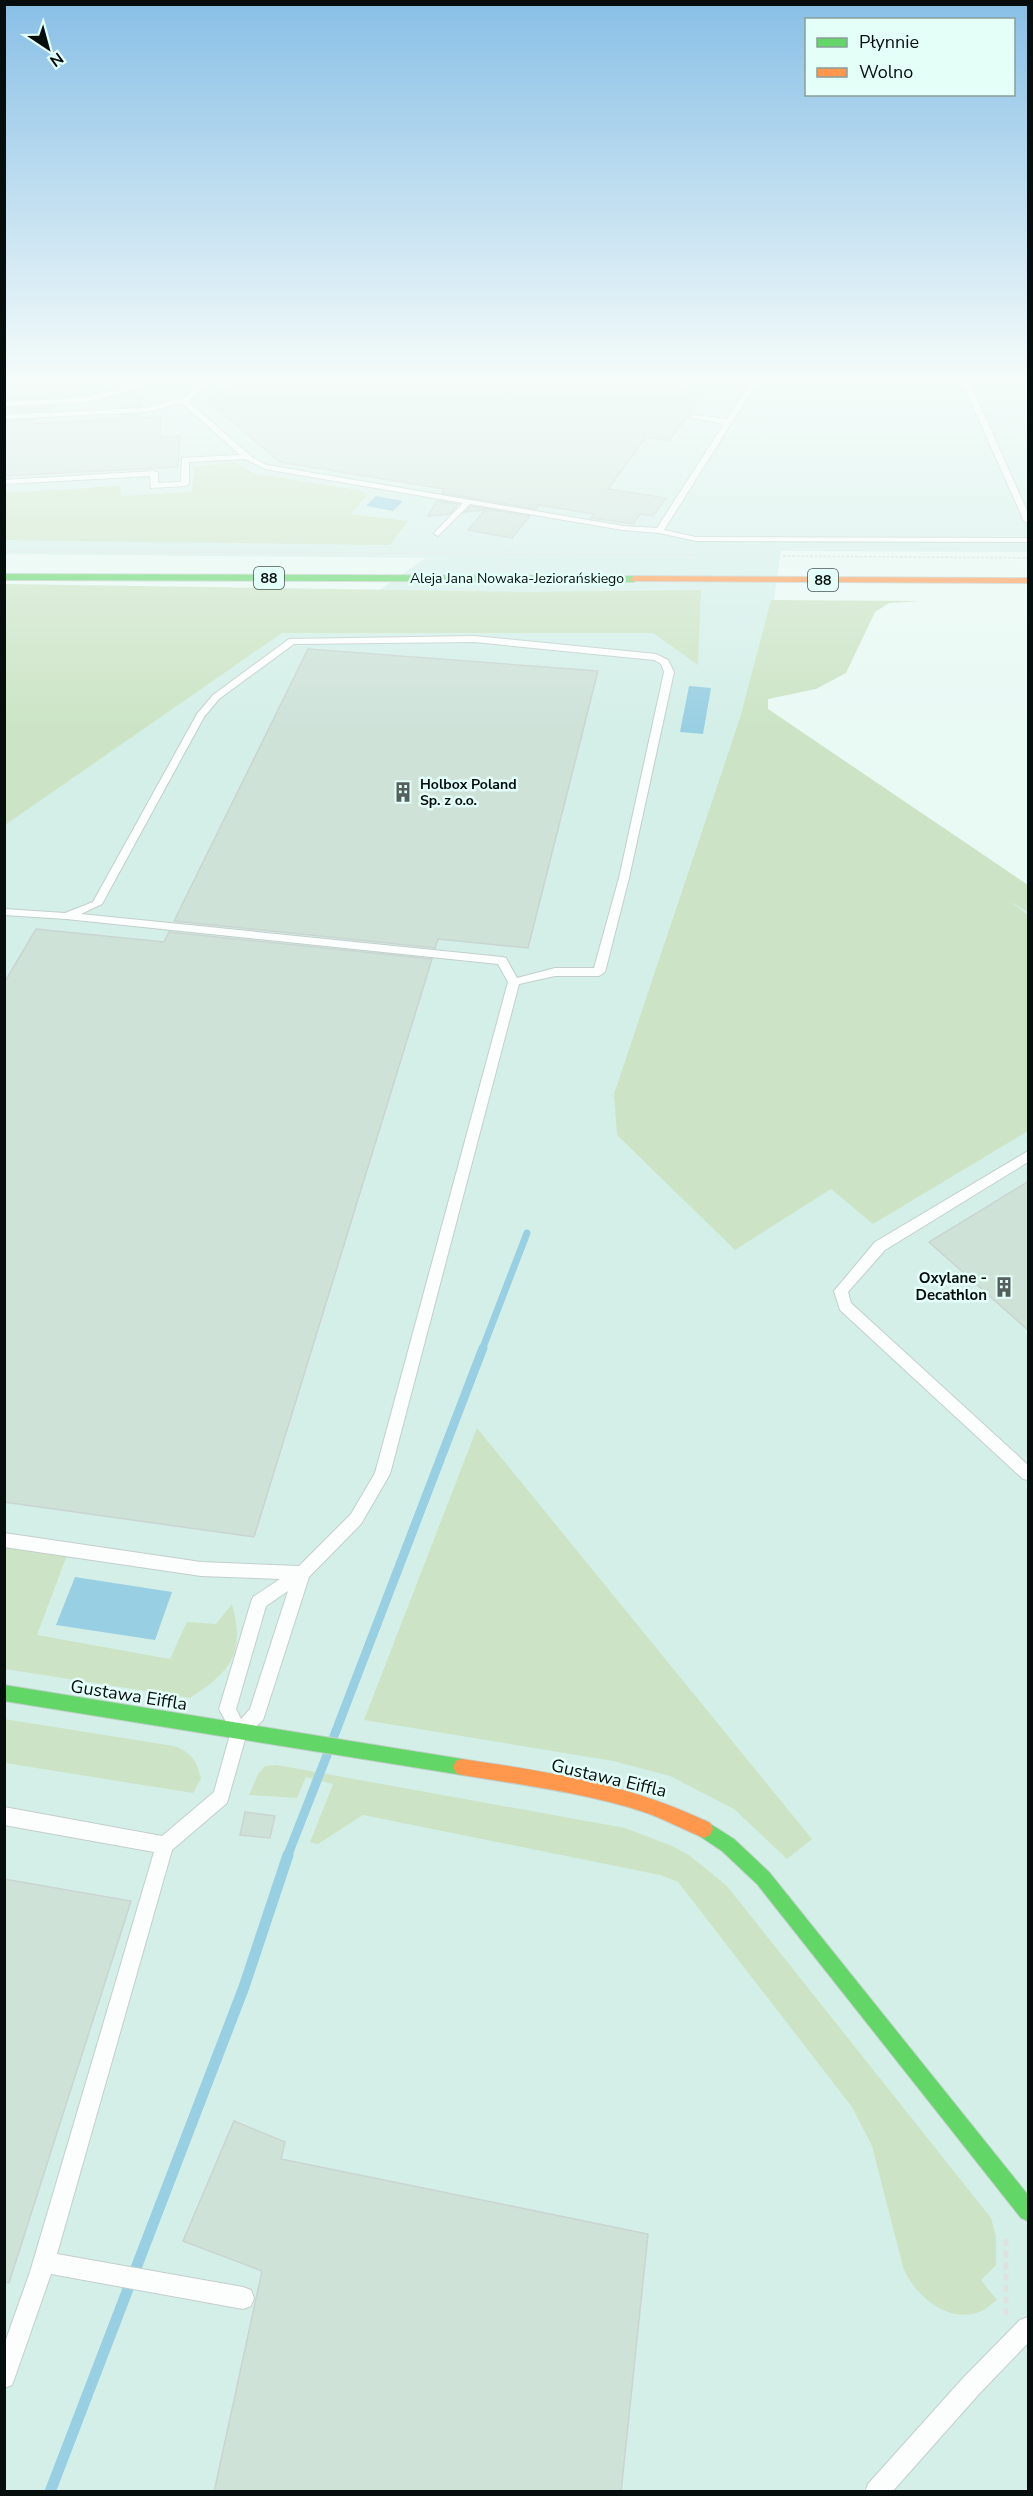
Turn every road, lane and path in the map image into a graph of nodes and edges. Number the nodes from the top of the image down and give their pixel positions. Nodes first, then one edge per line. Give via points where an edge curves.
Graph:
1 (425, 495) edge
2 (682, 495) edge
3 (1018, 495) edge
4 (467, 503) junction
5 (1029, 520) edge
6 (659, 531) junction
7 (438, 534) dead end
8 (1029, 540) edge
9 (4, 551) edge
10 (696, 555) dead end
11 (779, 556) dead end
12 (1029, 558) edge
13 (4, 564) edge
14 (4, 577) edge
15 (423, 578) junction
16 (1029, 580) edge
17 (4, 912) edge
18 (66, 916) junction
19 (514, 982) junction
20 (1029, 1156) edge
21 (1029, 1474) edge
22 (4, 1540) edge
23 (302, 1573) junction
24 (4, 1693) edge
25 (239, 1732) junction
26 (4, 1816) edge
27 (165, 1845) junction
28 (1029, 2211) edge
29 (1004, 2230) dead end
30 (43, 2262) junction
31 (243, 2298) dead end
32 (1029, 2328) edge
33 (1006, 2350) junction
34 (4, 2377) edge
35 (876, 2492) edge

1 - 4 lane
2 - 6 lane
3 - 5 lane
4 - 6 lane
4 - 7 lane
6 - 8 lane via 696,539
9 - 10 path
11 - 12 path
13 - 15 main road
14 - 15 main road, Aleja Jana Nowaka-Jeziorańskiego / 88
15 - 16 main road, Aleja Jana Nowaka-Jeziorańskiego / 88
17 - 18 lane
18 - 19 lane via 502,961
18 - 19 lane via 97,904 200,716 216,697 292,641 474,639 656,657 665,662 669,672 599,972 555,972
19 - 23 lane via 382,1474 356,1519
20 - 21 lane via 880,1246 841,1291 844,1306
22 - 23 lane via 201,1569
23 - 25 lane via 257,1714
23 - 25 lane via 259,1602 227,1709
24 - 25 main road, Gustawa Eiffla
25 - 27 lane via 221,1797
25 - 28 main road, Gustawa Eiffla via 589,1789 669,1810 703,1826 749,1863 787,1907
26 - 27 lane
27 - 30 lane
29 - 33 path
30 - 31 lane
30 - 34 lane
32 - 33 lane
33 - 35 lane

